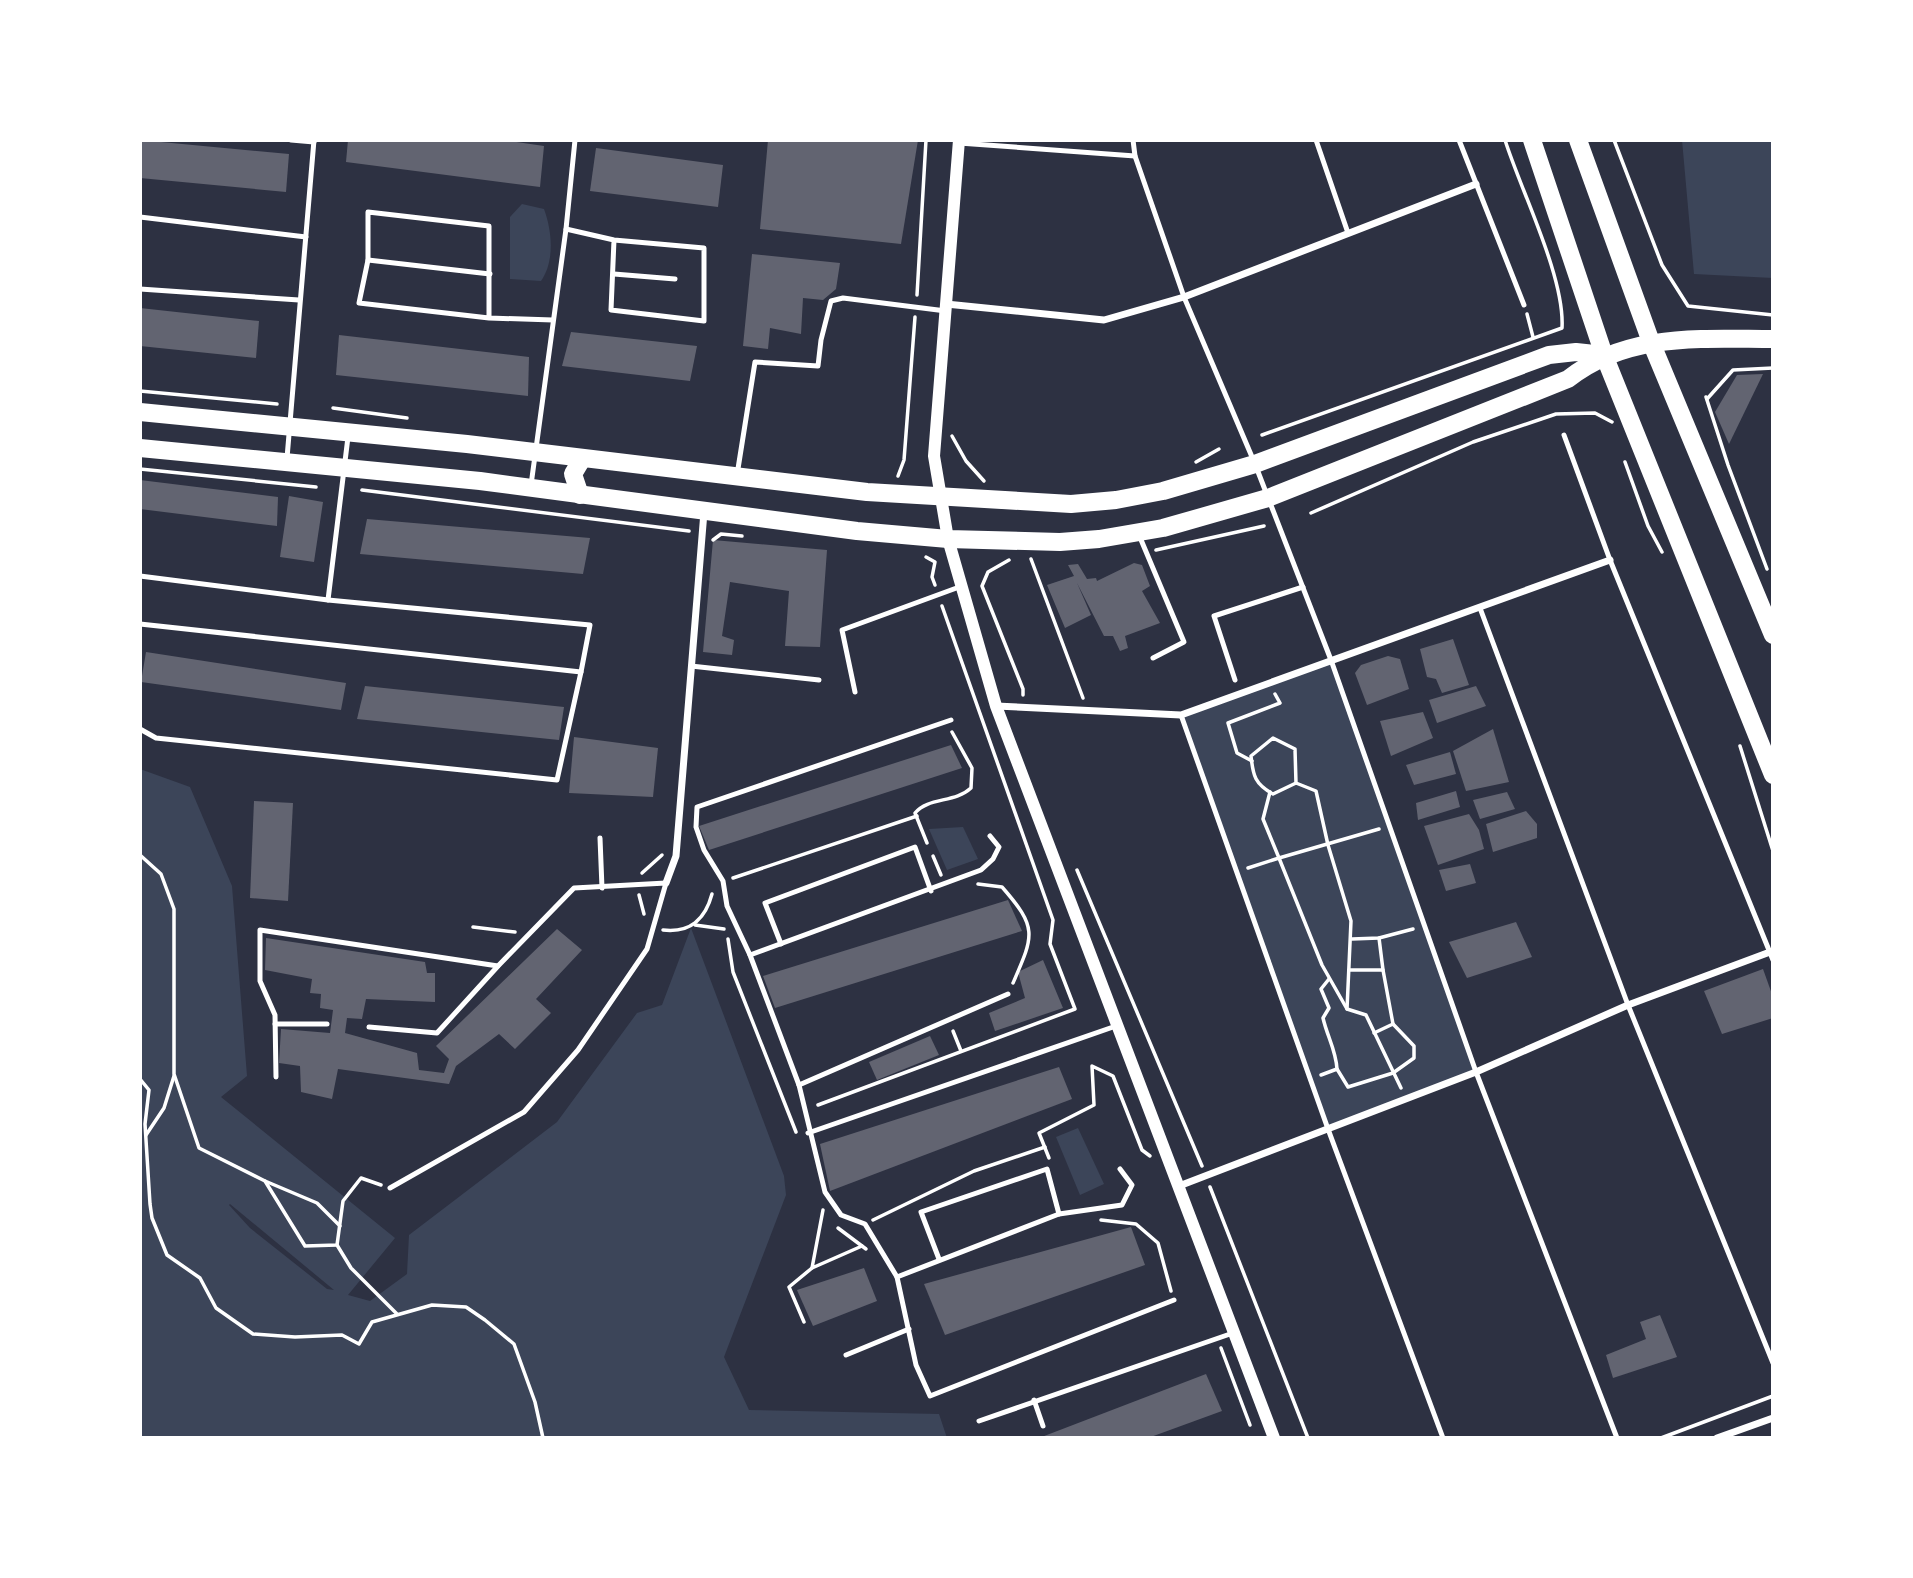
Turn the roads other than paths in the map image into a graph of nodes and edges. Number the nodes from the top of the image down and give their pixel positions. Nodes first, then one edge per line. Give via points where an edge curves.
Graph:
1 (291, 140) edge
2 (575, 140) edge
3 (1133, 140) edge
4 (1316, 140) edge
5 (1459, 140) edge
6 (1532, 140) edge
7 (1578, 140) edge
8 (314, 141) edge
9 (959, 141) edge
10 (1135, 156) junction
11 (1476, 184) junction
12 (140, 217) edge
13 (566, 229) junction
14 (1348, 233) junction
15 (306, 237) junction
16 (614, 240) junction
17 (368, 260) junction
18 (490, 274) junction
19 (614, 274) junction
20 (675, 279) dead end
21 (140, 289) edge
22 (1184, 297) junction
23 (299, 300) junction
24 (1524, 305) road end
25 (946, 308) junction
26 (489, 318) junction
27 (553, 320) junction
28 (1773, 339) edge
29 (1651, 342) junction
30 (1604, 355) junction
31 (140, 412) edge
32 (290, 427) junction
33 (348, 434) junction
34 (1564, 435) dead end
35 (140, 448) edge
36 (535, 453) junction
37 (582, 459) junction
38 (286, 464) junction
39 (1255, 464) junction
40 (344, 468) junction
41 (737, 477) junction
42 (531, 488) junction
43 (580, 495) junction
44 (940, 498) junction
45 (1268, 498) junction
46 (704, 512) junction
47 (1138, 533) junction
48 (948, 540) junction
49 (1610, 560) junction
50 (140, 576) edge
51 (962, 586) junction
52 (1303, 587) junction
53 (328, 600) junction
54 (1480, 608) junction
55 (140, 624) edge
56 (1773, 635) edge
57 (1153, 658) dead end
58 (1331, 660) junction
59 (691, 666) junction
60 (580, 672) junction
61 (819, 680) dead end
62 (1235, 680) dead end
63 (855, 692) dead end
64 (996, 706) junction
65 (1181, 715) junction
66 (951, 720) road end
67 (140, 729) edge
68 (1773, 775) edge
69 (990, 836) dead end
70 (600, 838) dead end
71 (666, 883) junction
72 (602, 888) junction
73 (931, 891) junction
74 (781, 944) junction
75 (750, 955) junction
76 (1771, 956) edge
77 (498, 966) junction
78 (1008, 994) road end
79 (1628, 1005) junction
80 (275, 1024) junction
81 (327, 1024) dead end
82 (1119, 1025) junction
83 (369, 1027) dead end
84 (1476, 1072) junction
85 (276, 1077) dead end
86 (799, 1085) junction
87 (1328, 1129) junction
88 (808, 1133) junction
89 (1121, 1169) dead end
90 (1179, 1186) junction
91 (390, 1188) road end
92 (1059, 1214) junction
93 (939, 1259) junction
94 (897, 1277) junction
95 (1174, 1300) road end
96 (909, 1329) junction
97 (1233, 1333) junction
98 (846, 1355) dead end
99 (1773, 1363) edge
100 (1034, 1400) junction
101 (1773, 1418) edge
102 (979, 1421) dead end
103 (1043, 1426) dead end
104 (1274, 1438) edge
105 (1443, 1438) edge
106 (1618, 1438) edge
107 (1717, 1438) edge

1 - 8 lane
2 - 13 lane
3 - 10 lane
4 - 14 lane
5 - 11 lane
6 - 30 main road
7 - 29 main road
8 - 15 lane
9 - 10 lane
9 - 25 street
10 - 22 lane
11 - 14 street
11 - 24 lane
12 - 15 lane
13 - 16 lane
13 - 27 lane
14 - 22 street
15 - 23 lane
16 - 19 lane
16 - 19 lane via 704,248 704,321 611,310
17 - 18 lane
17 - 18 lane via 368,212 489,226
17 - 26 lane via 359,303
18 - 26 lane
19 - 20 lane
21 - 23 lane
22 - 25 street via 1104,320
22 - 39 lane
23 - 32 lane
25 - 41 lane via 831,300 818,366 755,362
25 - 44 street via 934,456
26 - 27 lane
27 - 36 lane
28 - 29 main road
29 - 30 main road
29 - 56 main road
30 - 39 main road via 1549,355
30 - 45 main road via 1568,379
30 - 68 main road
31 - 32 main road
32 - 33 main road
32 - 38 lane
33 - 36 main road
33 - 40 lane
34 - 49 lane
35 - 38 main road
36 - 37 main road
36 - 42 lane
37 - 41 main road
37 - 43 main road via 573,474
38 - 40 main road
39 - 44 main road via 1116,500 1035,503
39 - 45 lane
40 - 42 main road
40 - 53 lane
41 - 44 main road
42 - 43 main road
43 - 46 main road
44 - 48 street
45 - 47 main road
45 - 52 lane
46 - 48 main road
46 - 59 street
47 - 48 main road via 1059,542
47 - 57 lane via 1184,642
48 - 51 street
49 - 54 street
49 - 76 lane
50 - 53 lane
51 - 63 lane via 842,630
51 - 64 street
52 - 58 lane
52 - 62 lane via 1214,616
53 - 60 lane via 590,625
54 - 58 street
54 - 79 lane
55 - 60 lane
58 - 65 street
58 - 84 lane
59 - 61 lane
59 - 71 street via 676,856
60 - 67 lane via 556,780 156,738
64 - 65 street
64 - 82 street
65 - 87 lane
66 - 75 lane via 697,807 696,827 704,850 723,881 727,906
69 - 73 lane via 999,846 993,859 981,870
70 - 72 lane
71 - 72 lane
71 - 91 lane via 647,949 578,1050 524,1112
72 - 77 lane via 574,888
73 - 74 lane
73 - 74 lane via 915,847 765,903
74 - 75 lane
75 - 86 lane
76 - 79 street
77 - 80 lane via 260,930 260,981
77 - 83 lane via 437,1033
78 - 86 lane
79 - 84 street
79 - 99 lane
80 - 81 lane
80 - 85 lane
82 - 88 lane
82 - 90 street
84 - 87 street
84 - 106 lane
86 - 88 lane
87 - 90 street
87 - 105 lane
88 - 94 lane via 825,1192 841,1215 866,1224
89 - 92 lane via 1132,1185 1122,1205
90 - 97 street
92 - 93 lane
92 - 93 lane via 1047,1169 921,1212
93 - 94 lane
94 - 96 lane
95 - 96 lane via 930,1396 916,1365
96 - 98 lane
97 - 100 lane
97 - 104 street
100 - 102 lane
100 - 103 lane
101 - 107 street

